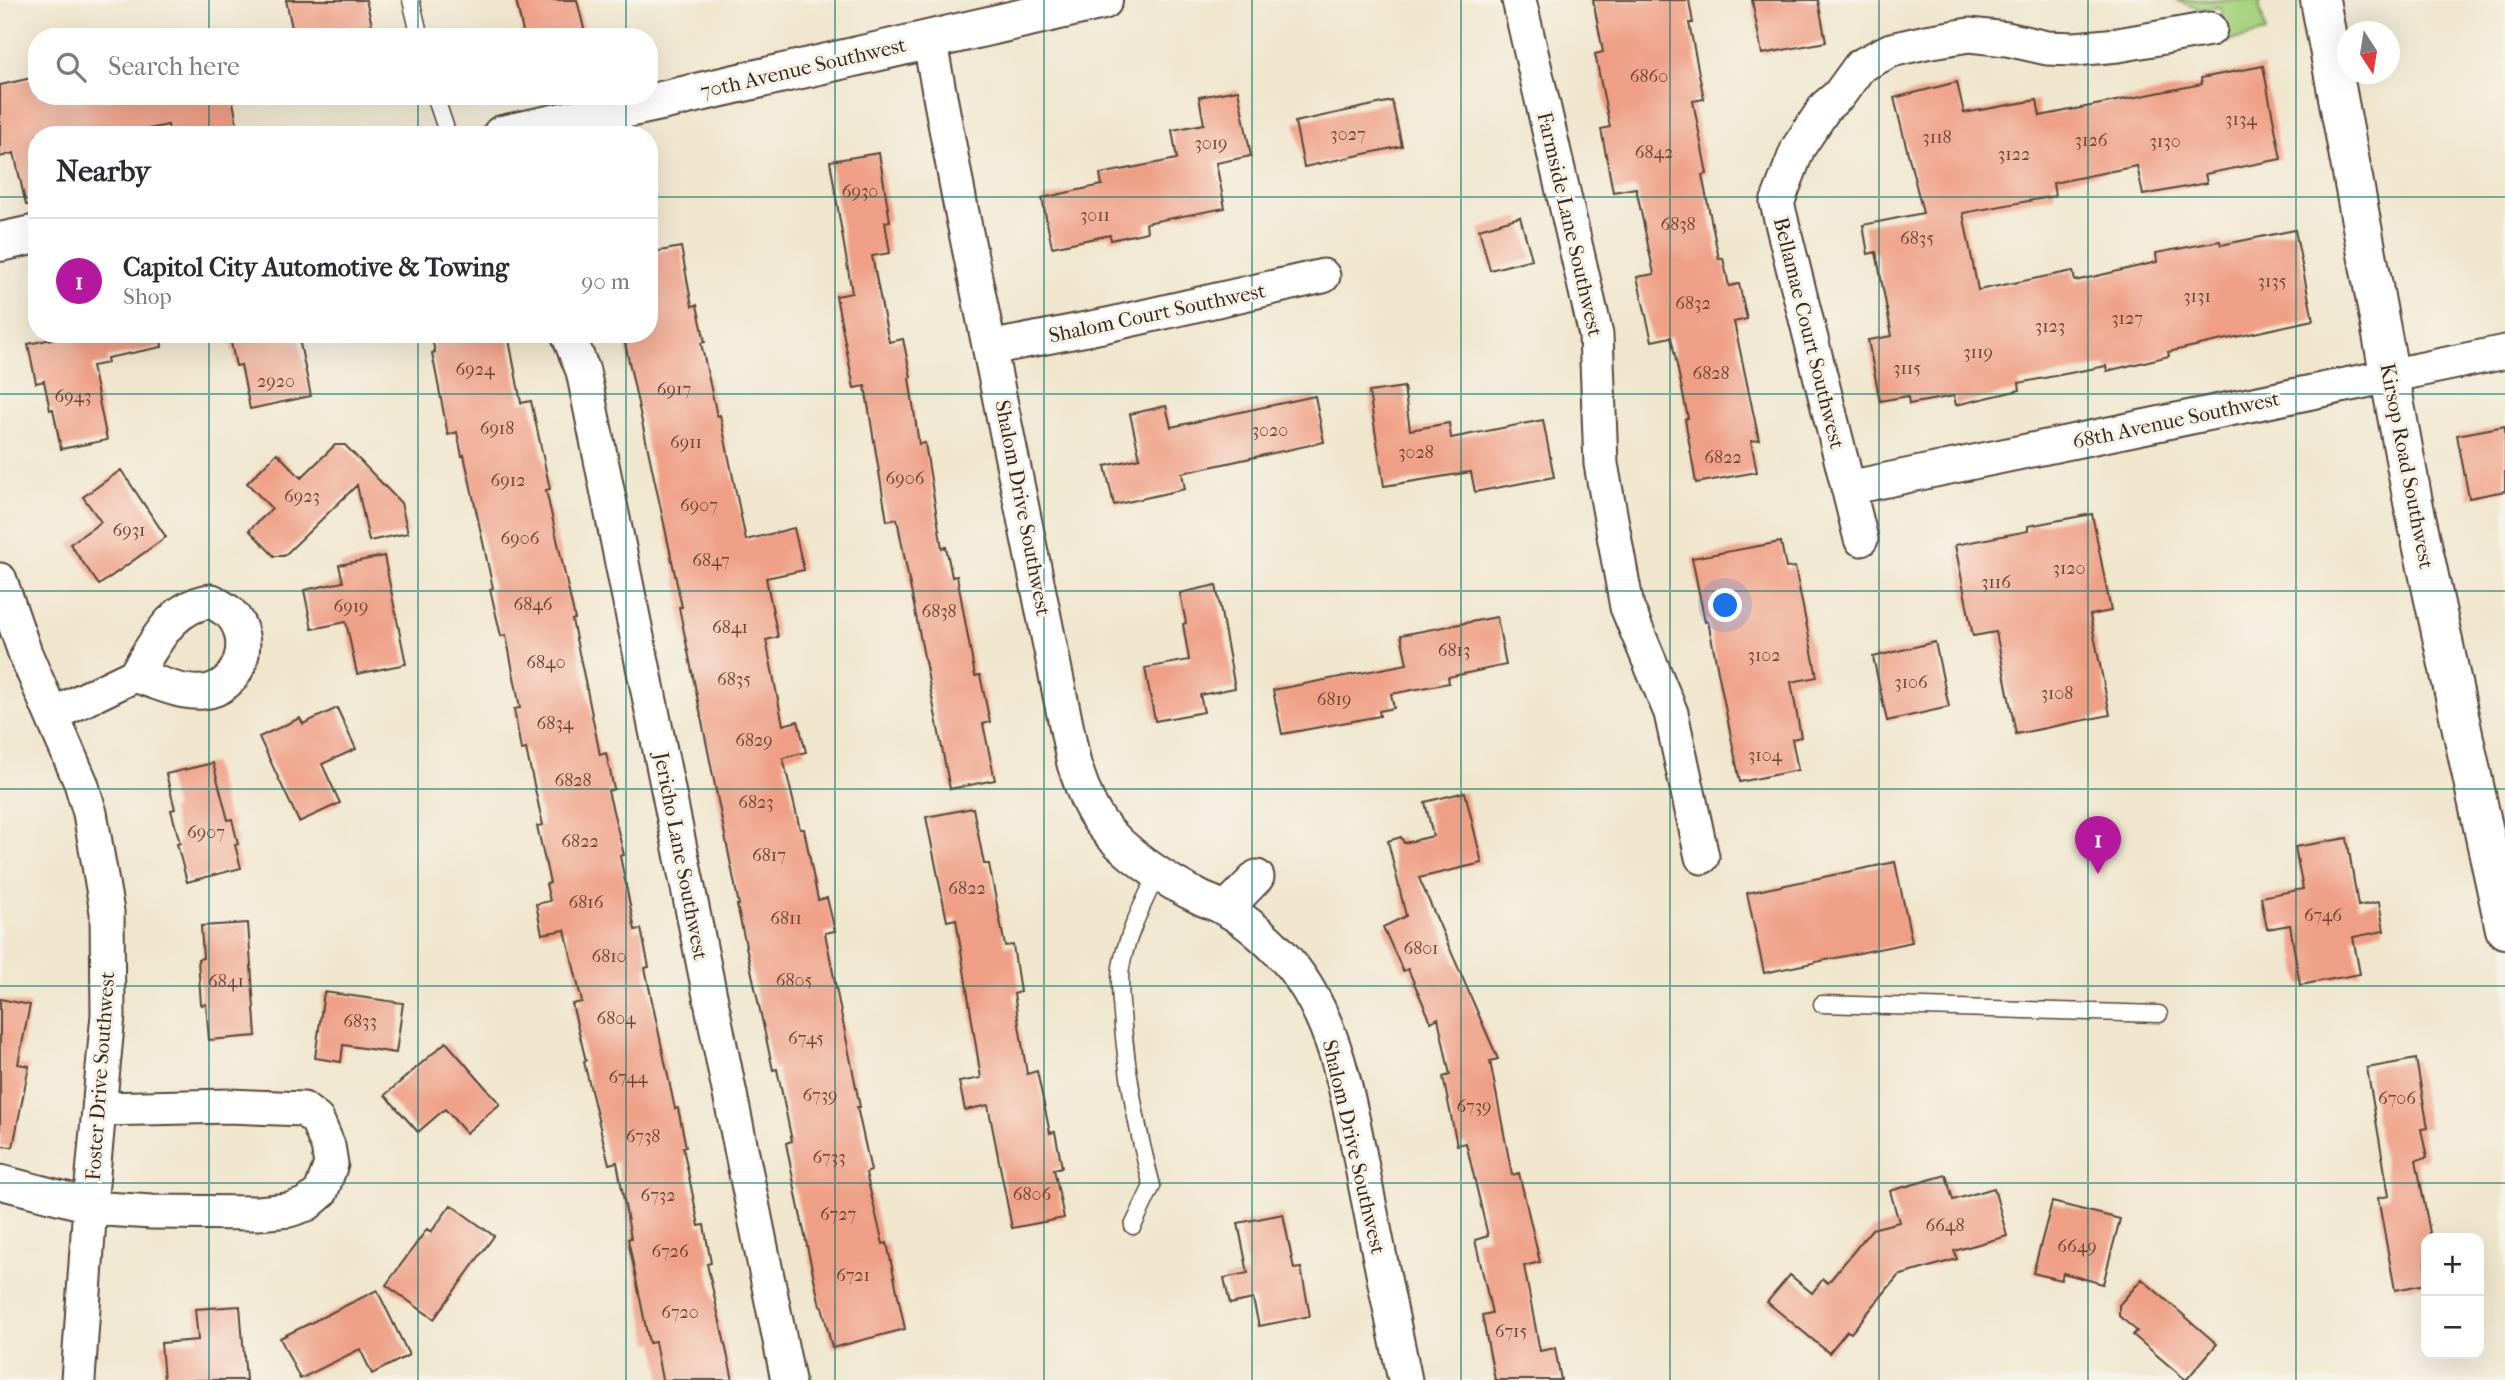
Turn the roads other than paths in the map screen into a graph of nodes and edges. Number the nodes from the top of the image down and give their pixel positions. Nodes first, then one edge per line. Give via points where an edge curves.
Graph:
1 (411, 0) edge
2 (1103, 0) edge
3 (1519, 0) edge
4 (2320, 0) edge
5 (418, 28) edge
6 (2210, 29) dead end
7 (929, 38) junction
8 (658, 102) edge
9 (438, 105) edge
10 (643, 105) edge
11 (445, 126) edge
12 (544, 126) edge
13 (28, 236) edge
14 (0, 242) edge
15 (1323, 276) dead end
16 (572, 343) edge
17 (990, 348) junction
18 (2505, 352) edge
19 (2390, 376) junction
20 (1848, 488) junction
21 (1861, 539) dead end
22 (0, 580) edge
23 (135, 675) dead end
24 (52, 715) junction
25 (1702, 857) dead end
26 (1158, 872) junction
27 (1257, 877) dead end
28 (1226, 909) junction
29 (2505, 929) edge
30 (1822, 1004) dead end
31 (2159, 1014) dead end
32 (101, 1109) junction
33 (0, 1182) edge
34 (90, 1205) junction
35 (1132, 1226) dead end
36 (78, 1380) edge
37 (788, 1380) edge
38 (1405, 1380) edge

1 - 5 lane
2 - 7 street, 70th Avenue Southwest
3 - 25 street, Farmside Lane Southwest via 1596,335 1601,464 1627,607 1671,713
4 - 19 street, Kirsop Road Southwest
6 - 20 street, Bellamae Court Southwest via 2076,49 1969,35 1891,50 1860,66 1826,106 1798,148 1777,203
7 - 8 street, 70th Avenue Southwest
7 - 17 street, Shalom Drive Southwest
9 - 11 lane
10 - 12 street, 70th Avenue Southwest
13 - 14 street
15 - 17 street, Shalom Court Southwest
16 - 37 street, Jericho Lane Southwest via 583,370
17 - 26 street, Shalom Drive Southwest via 1080,784 1119,844
18 - 19 street, 68th Avenue Southwest
19 - 20 street, 68th Avenue Southwest
19 - 29 street, Kirsop Road Southwest
20 - 21 street, Bellamae Court Southwest
22 - 24 street, Foster Drive Southwest
23 - 24 street
24 - 32 street, Foster Drive Southwest via 90,813 107,912 108,1015
26 - 28 street, Shalom Drive Southwest
26 - 35 lane via 1136,918 1121,968 1126,1060 1152,1186
27 - 28 street
28 - 38 street, Shalom Drive Southwest via 1289,963 1322,1016 1353,1121
30 - 31 lane
32 - 34 street, Foster Drive Southwest
32 - 34 street via 303,1109 317,1120 331,1164 321,1192 307,1204 289,1210 152,1212
33 - 34 street
34 - 36 street, Foster Drive Southwest

